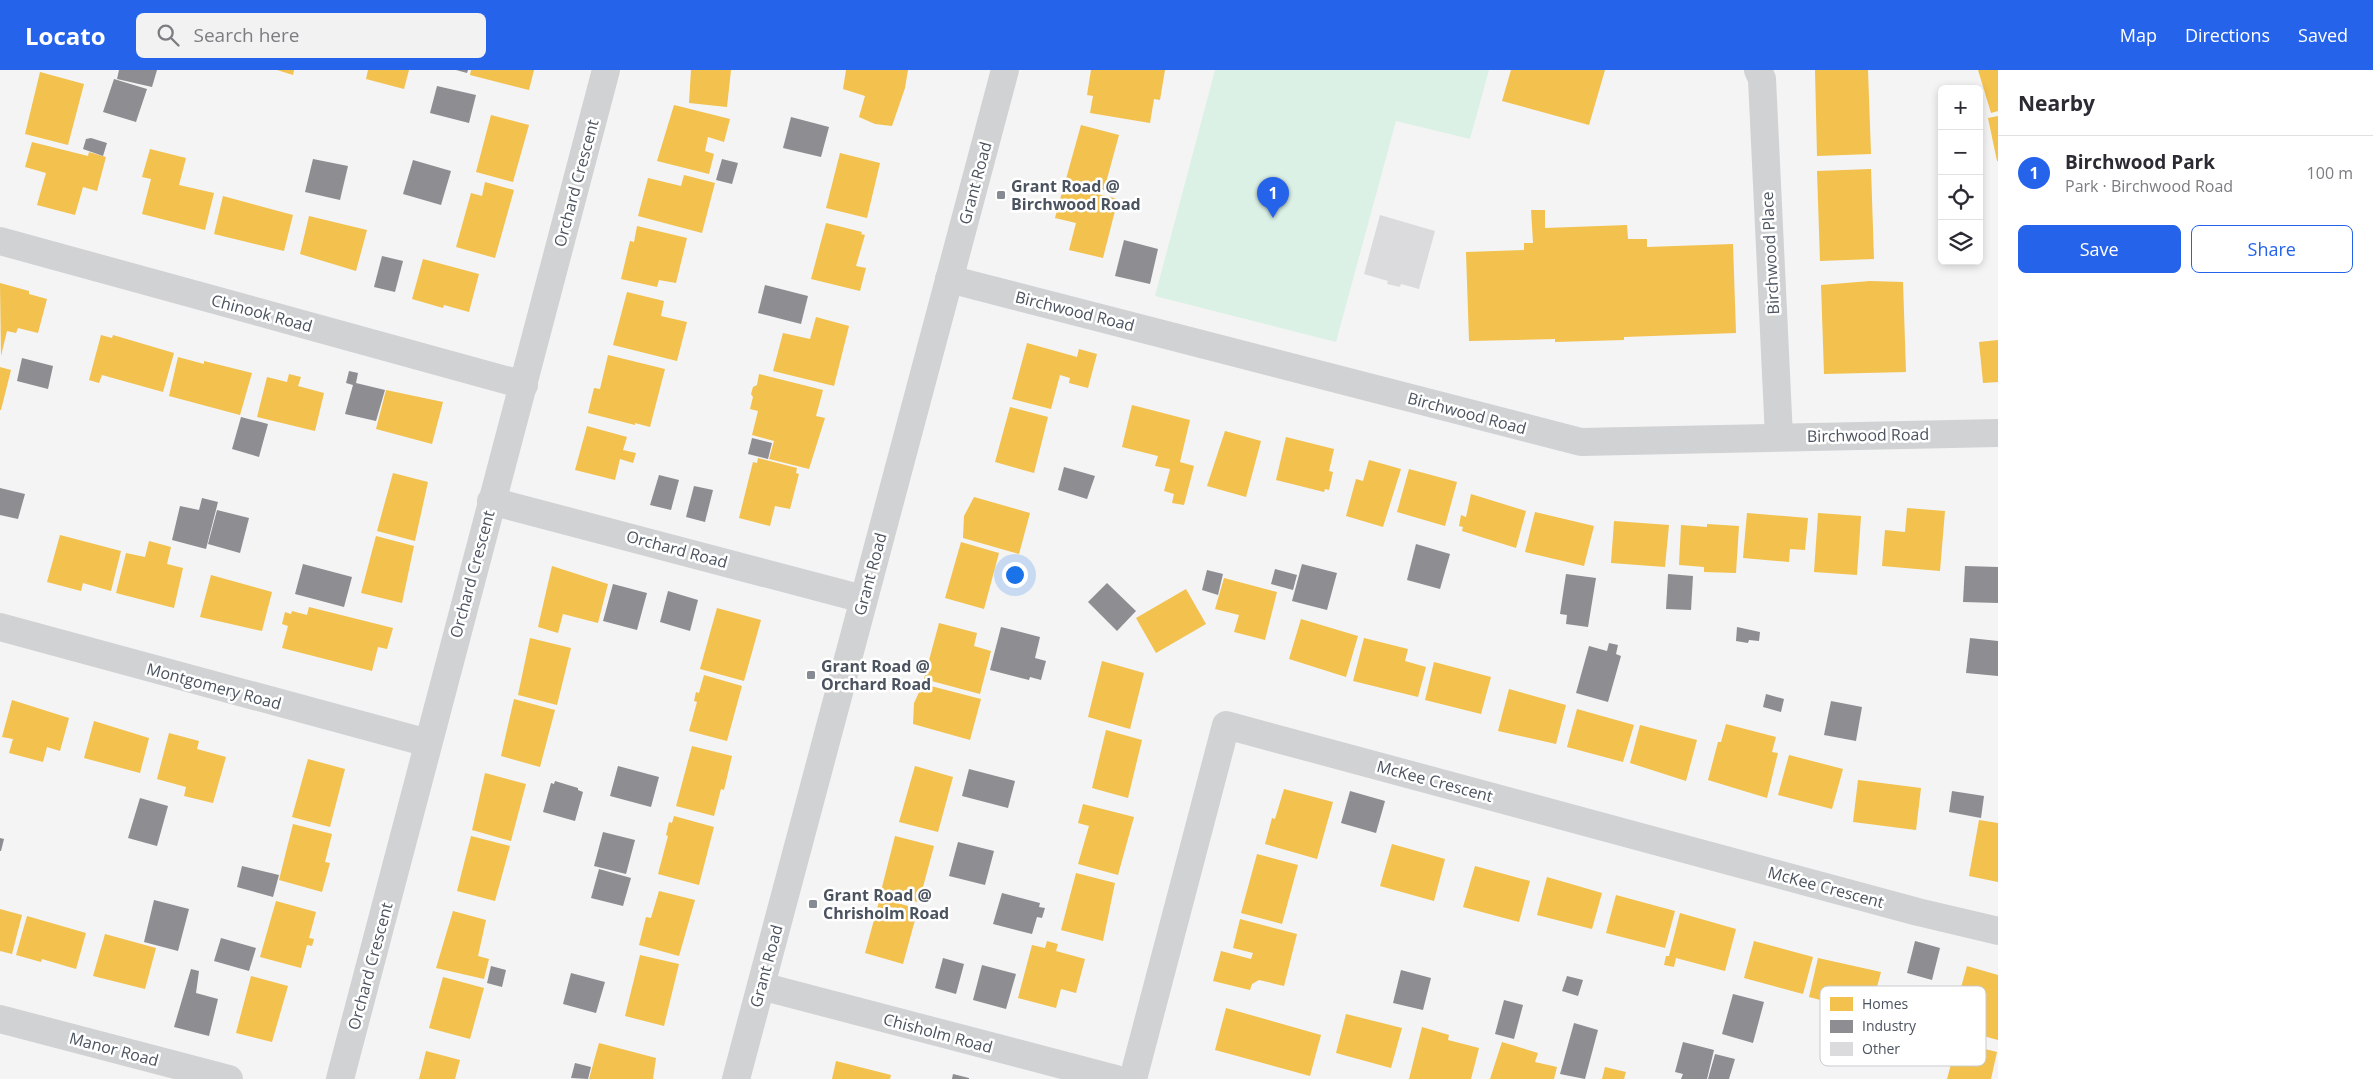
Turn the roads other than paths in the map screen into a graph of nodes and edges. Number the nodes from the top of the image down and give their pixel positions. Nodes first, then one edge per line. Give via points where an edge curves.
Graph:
1 (606, 70) edge
2 (1005, 70) edge
3 (1758, 70) edge
4 (0, 240) edge
5 (949, 279) junction
6 (524, 384) junction
7 (1998, 433) edge
8 (1778, 437) junction
9 (491, 501) junction
10 (863, 599) junction
11 (0, 627) edge
12 (428, 743) junction
13 (1998, 931) edge
14 (761, 986) junction
15 (0, 1019) edge
16 (229, 1079) edge
17 (340, 1079) edge
18 (736, 1079) edge
19 (1116, 1079) edge
20 (1133, 1079) edge

1 - 6 street, Orchard Crescent
2 - 5 street, Grant Road
3 - 8 street, Birchwood Place via 1762,79
4 - 6 street, Chinook Road
5 - 8 street, Birchwood Road via 1581,442
5 - 10 street, Grant Road
6 - 9 street, Orchard Crescent
7 - 8 street, Birchwood Road
9 - 10 street, Orchard Road
9 - 12 street, Orchard Crescent
10 - 14 street, Grant Road
11 - 12 street, Montgomery Road
12 - 17 street, Orchard Crescent
13 - 20 street, McKee Crescent via 1226,725
14 - 18 street, Grant Road
14 - 19 street, Chisholm Road
15 - 16 street, Manor Road

